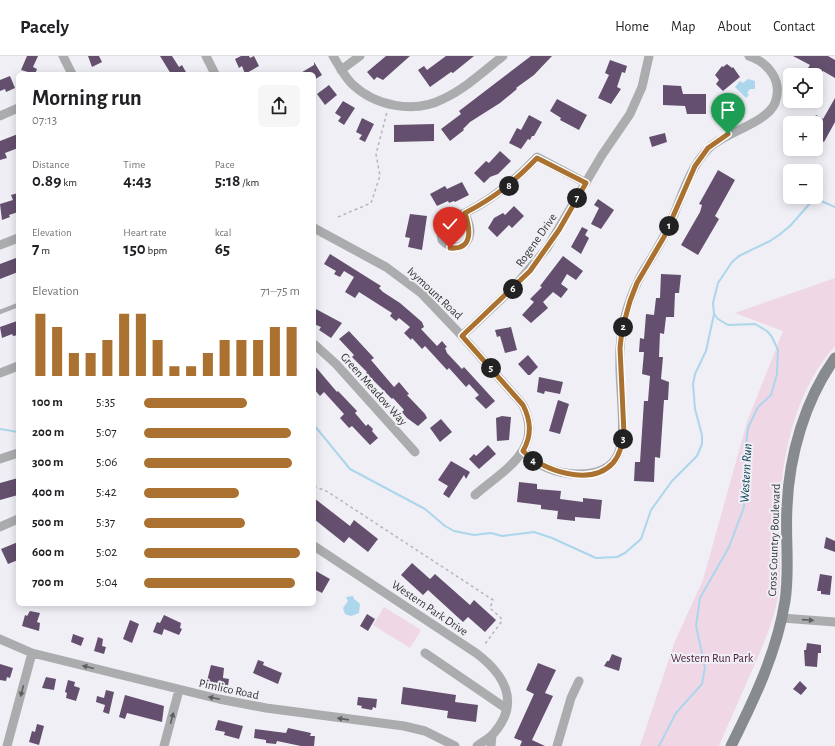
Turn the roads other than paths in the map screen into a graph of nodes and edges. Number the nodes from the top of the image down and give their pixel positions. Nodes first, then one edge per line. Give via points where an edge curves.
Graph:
1 (63, 56) edge
2 (206, 56) edge
3 (333, 56) edge
4 (360, 56) edge
5 (503, 56) edge
6 (649, 56) edge
7 (749, 56) edge
8 (342, 70) junction
9 (71, 72) edge
10 (214, 72) edge
11 (16, 109) edge
12 (0, 116) edge
13 (586, 183) junction
14 (465, 213) dead end
15 (316, 229) edge
16 (16, 239) edge
17 (0, 245) edge
18 (16, 306) edge
19 (0, 312) edge
20 (462, 336) junction
21 (316, 346) edge
22 (835, 358) edge
23 (16, 367) edge
24 (0, 373) edge
25 (523, 451) junction
26 (415, 452) dead end
27 (16, 454) edge
28 (0, 459) edge
29 (475, 495) dead end
30 (16, 520) edge
31 (0, 527) edge
32 (316, 547) edge
33 (782, 618) junction
34 (835, 622) edge
35 (0, 639) edge
36 (425, 652) dead end
37 (32, 653) junction
38 (579, 681) dead end
39 (179, 690) junction
40 (507, 709) junction
41 (492, 735) junction
42 (7, 746) edge
43 (164, 746) edge
44 (455, 746) edge
45 (477, 746) edge
46 (491, 746) edge
47 (557, 746) edge
48 (731, 746) edge

1 - 9 street
2 - 10 street
3 - 8 street
4 - 8 street
5 - 8 street via 457,91 438,102 419,107 379,101 359,90
6 - 13 street, Rogene Drive via 637,100
7 - 25 street via 773,73 777,86 775,103 765,115 716,142 701,157 689,177 664,237 637,283 622,330 620,365 624,434 619,454 614,462 597,473 570,474 540,465
11 - 12 street
13 - 14 street via 537,158 509,186
13 - 20 street, Rogene Drive via 559,230 530,271
15 - 20 street, Ivymount Road via 367,256 403,279 431,303
16 - 17 street
18 - 19 lane
20 - 25 street, Ivymount Road via 523,405 530,426 528,443
21 - 26 street, Green Meadow Way via 336,364
22 - 33 main road, Cross Country Boulevard via 818,385 809,406 791,468 786,508 787,584
23 - 24 street
25 - 29 street, Ivymount Road
27 - 28 street
30 - 31 street
32 - 40 street, Western Park Drive via 483,658 504,684 508,700
33 -> 34 street
33 - 48 main road, Cross Country Boulevard via 770,659
35 - 37 street, Pimlico Road
36 - 40 street
39 -> 37 street, Pimlico Road
37 -> 42 street
38 - 47 street
43 -> 39 street
44 -> 39 street, Pimlico Road via 425,730 266,708
40 - 41 street via 504,719
41 - 45 street
41 - 46 street

